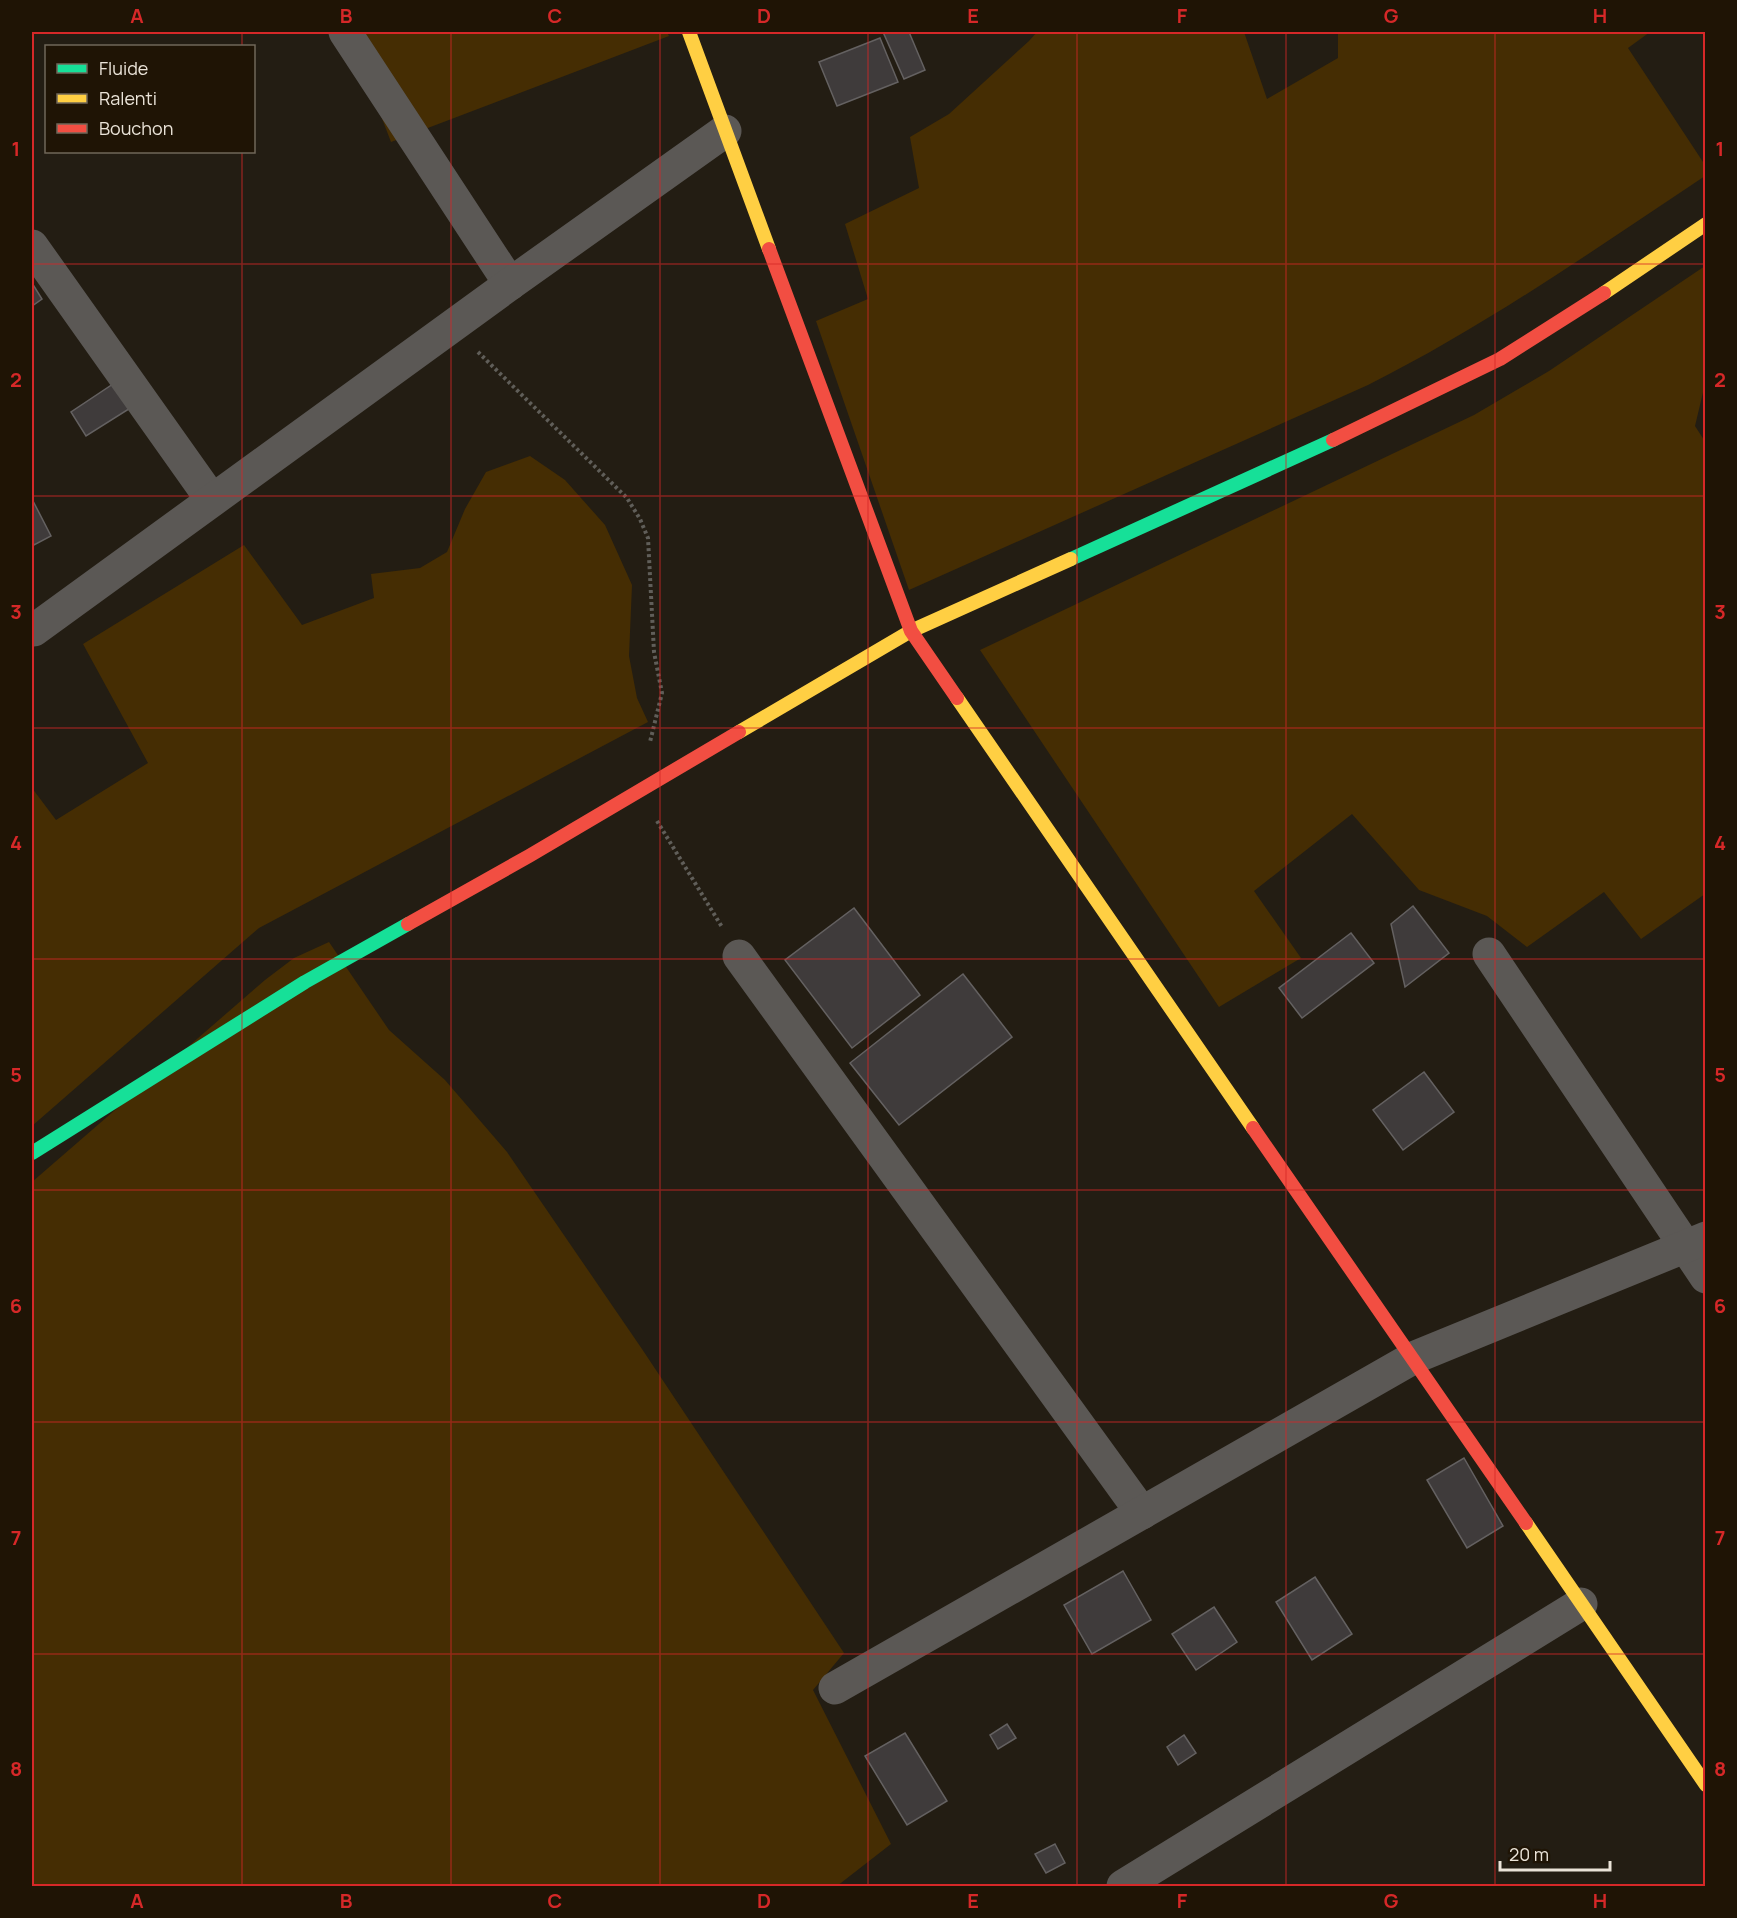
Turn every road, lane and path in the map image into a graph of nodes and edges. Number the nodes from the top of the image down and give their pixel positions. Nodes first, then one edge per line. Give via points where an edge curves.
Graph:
1 (345, 32) edge
2 (689, 32) edge
3 (725, 131) junction
4 (1706, 224) edge
5 (32, 246) edge
6 (510, 284) junction
7 (452, 326) junction
8 (212, 500) junction
9 (34, 630) dead end
10 (911, 631) junction
11 (639, 790) junction
12 (1488, 954) dead end
13 (739, 956) joint
14 (32, 1153) edge
15 (1695, 1242) edge
16 (1706, 1277) edge
17 (1413, 1358) junction
18 (1142, 1513) junction
19 (1581, 1604) junction
20 (836, 1688) dead end
21 (1706, 1785) edge
22 (1123, 1887) edge

1 - 6 street
2 - 3 street
3 - 6 street
3 - 10 street
4 - 10 street via 1500,359 1380,419
5 - 8 street
6 - 7 street
7 - 8 street
7 - 11 path via 627,498 648,537 654,652 662,693
8 - 9 street
10 - 11 street
10 - 17 street
11 - 13 path
11 - 14 street via 305,982
12 - 15 street
13 - 18 street
15 - 16 street
15 - 17 street
17 - 18 street
17 - 19 street
18 - 20 street
19 - 21 street
19 - 22 street

